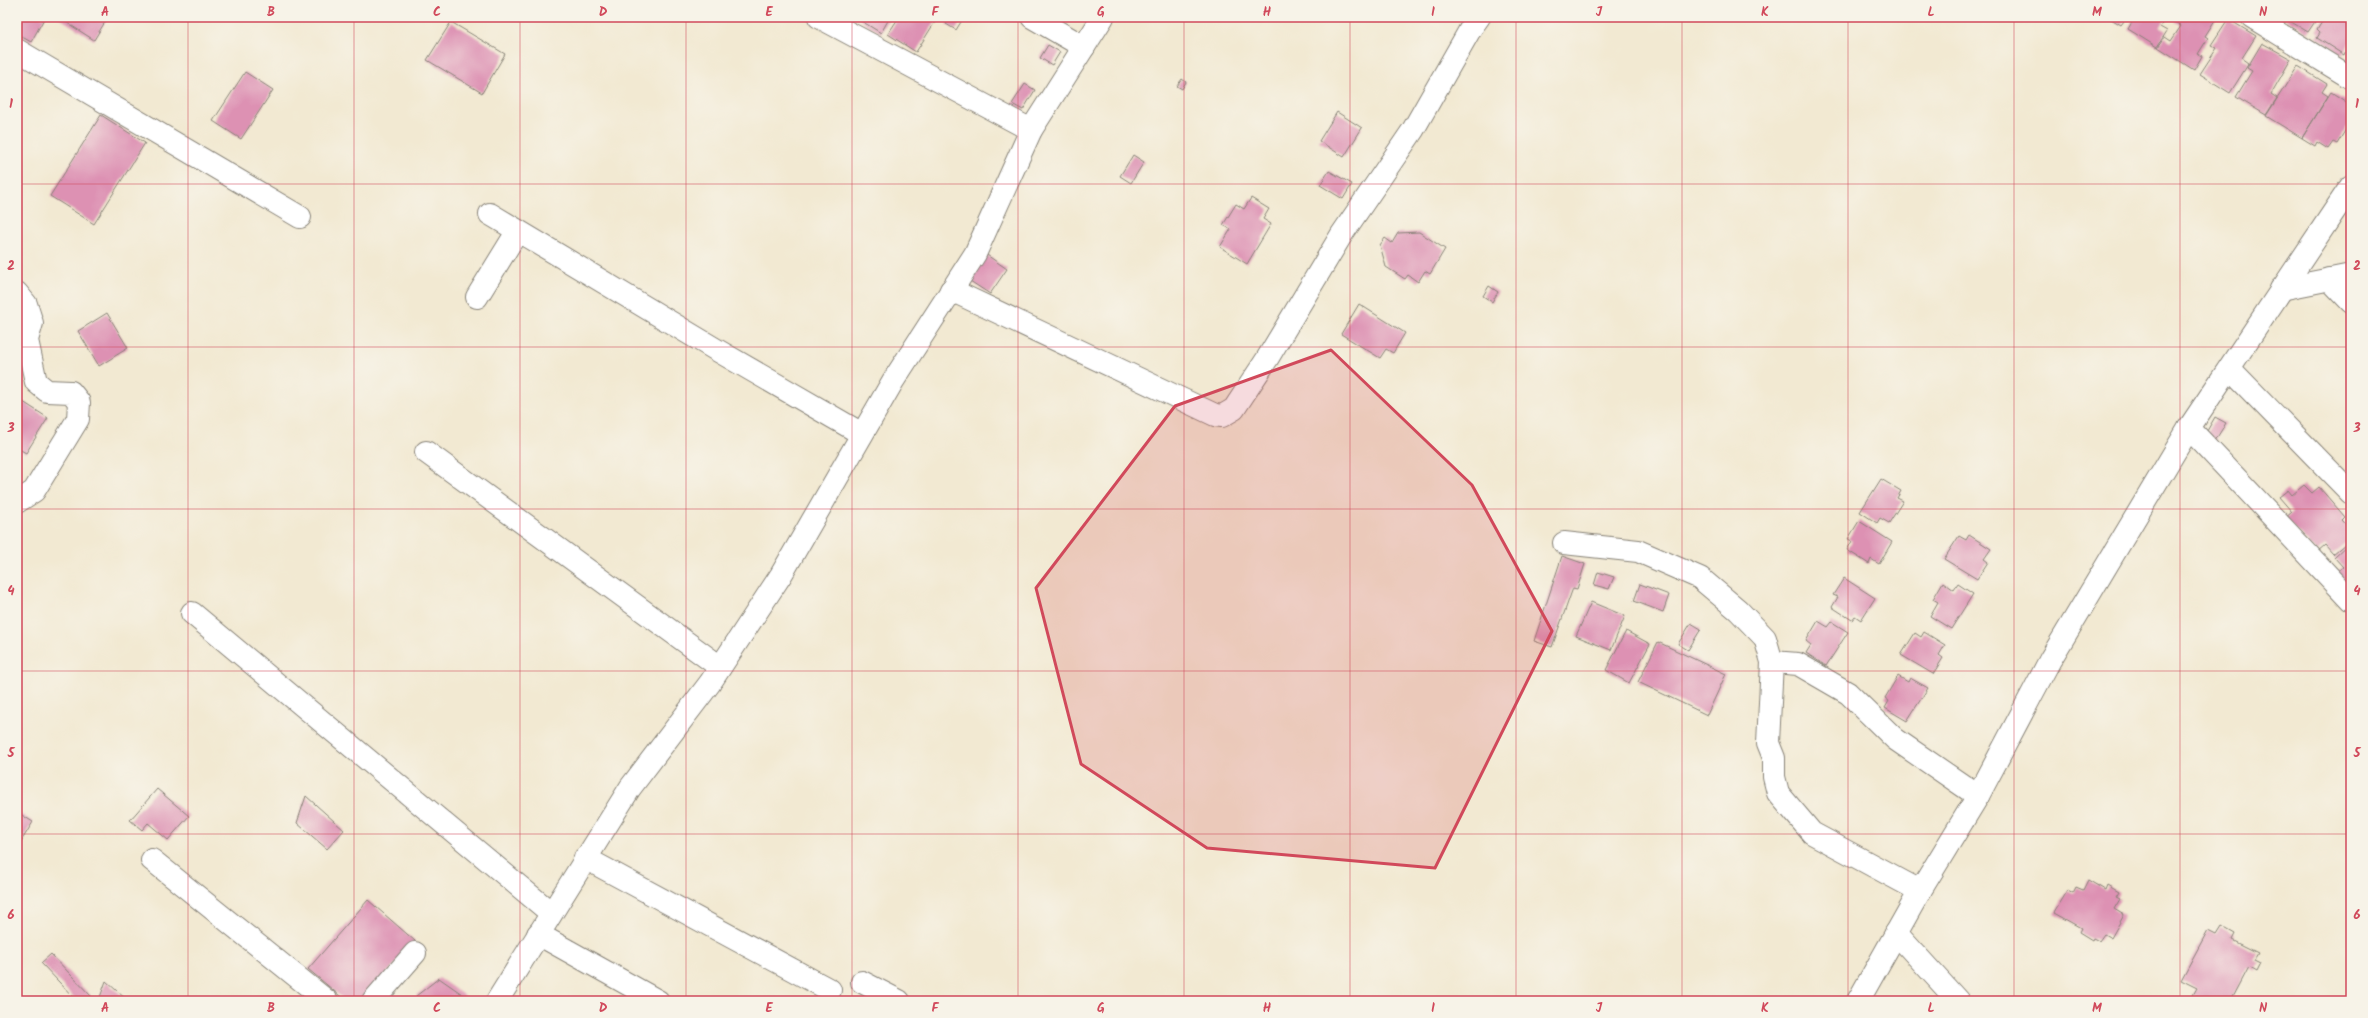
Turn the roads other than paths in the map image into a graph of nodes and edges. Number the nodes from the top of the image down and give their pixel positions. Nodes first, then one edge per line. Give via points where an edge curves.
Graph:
1 (819, 17) edge
2 (1032, 17) edge
3 (1103, 17) edge
4 (1479, 17) edge
5 (2252, 17) edge
6 (1084, 47) junction
7 (17, 50) edge
8 (2351, 78) edge
9 (1031, 130) junction
10 (2351, 186) edge
11 (490, 214) dead end
12 (300, 217) dead end
13 (517, 232) junction
14 (2351, 275) edge
15 (2328, 279) junction
16 (2281, 289) junction
17 (951, 290) junction
18 (17, 293) edge
19 (477, 297) dead end
20 (2351, 302) edge
21 (2230, 369) junction
22 (2189, 428) junction
23 (862, 434) junction
24 (426, 452) dead end
25 (2351, 493) edge
26 (17, 502) edge
27 (1564, 543) dead end
28 (2351, 600) edge
29 (192, 613) dead end
30 (1772, 662) junction
31 (720, 667) junction
32 (1978, 796) junction
33 (585, 858) junction
34 (152, 860) dead end
35 (1920, 890) junction
36 (552, 913) junction
37 (1896, 933) junction
38 (538, 934) junction
39 (415, 953) dead end
40 (862, 982) dead end
41 (830, 990) dead end
42 (327, 1001) edge
43 (373, 1001) edge
44 (497, 1001) edge
45 (658, 1001) edge
46 (899, 1001) edge
47 (1858, 1001) edge
48 (1958, 1001) edge

1 - 9 street
2 - 6 street
3 - 6 street
4 - 17 street via 1413,130 1342,234 1267,359 1234,409 1228,414 1215,415
5 - 8 street
6 - 9 street
7 - 12 street
9 - 17 street via 974,254
10 - 16 street
11 - 13 street
13 - 19 street
13 - 23 street
14 - 15 street
15 - 16 street
15 - 20 street
16 - 21 street
17 - 23 street
18 - 26 street via 26,304 32,324 27,340 36,382 47,391 71,392 79,402 78,419 34,492
21 - 22 street
21 - 25 street
22 - 28 street
22 - 32 street via 2050,660
23 - 31 street via 781,575
24 - 31 street
27 - 30 street via 1638,551 1700,578 1714,588 1765,638
29 - 36 street
30 - 32 street via 1798,664 1841,689 1895,739
30 - 35 street via 1768,743 1774,758 1774,777 1778,793 1812,833
31 - 33 street via 630,788
32 - 35 street
33 - 36 street
33 - 41 street
34 - 42 street
35 - 37 street
36 - 38 street
37 - 47 street
37 - 48 street
38 - 44 street
38 - 45 street
39 - 43 street
40 - 46 street

